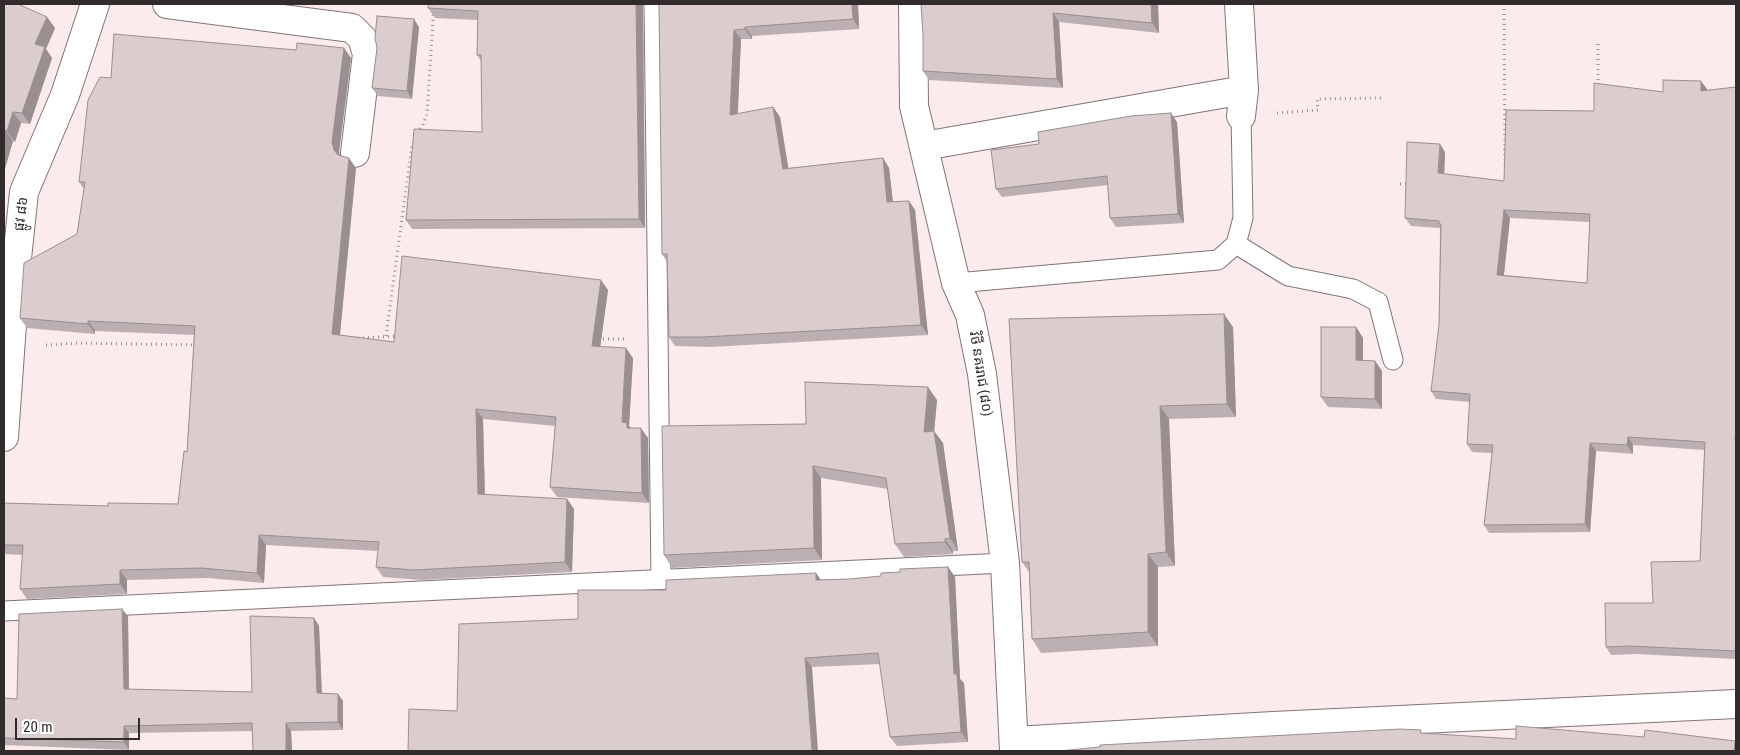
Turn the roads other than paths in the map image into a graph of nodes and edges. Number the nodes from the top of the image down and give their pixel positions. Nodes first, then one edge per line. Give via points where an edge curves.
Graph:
1 (95, 4) edge
2 (167, 4) edge
3 (654, 4) edge
4 (913, 4) edge
5 (1238, 4) edge
6 (1243, 103) junction
7 (924, 146) junction
8 (355, 153) dead end
9 (1236, 244) junction
10 (956, 284) junction
11 (1393, 360) dead end
12 (4, 437) edge
13 (1005, 563) junction
14 (661, 579) junction
15 (4, 611) edge
16 (1736, 704) edge
17 (1014, 746) edge

1 - 12 street, ផ្លូវ ៨៦ via 65,95 24,192
2 - 8 street via 352,28 362,38 367,54
3 - 14 lane
4 - 7 street, វិថី នគររាជ (៨០) via 914,106
5 - 6 street
6 - 7 street
6 - 9 lane via 1243,218
7 - 10 street, វិថី នគររាជ (៨០)
9 - 10 lane via 1218,260
9 - 11 lane via 1288,276 1353,289 1378,302
10 - 13 street, វិថី នគររាជ (៨០) via 970,315 982,374
13 - 14 lane
13 - 17 street, វិថី នគររាជ (៨០)
14 - 15 lane
16 - 17 street via 1263,726

